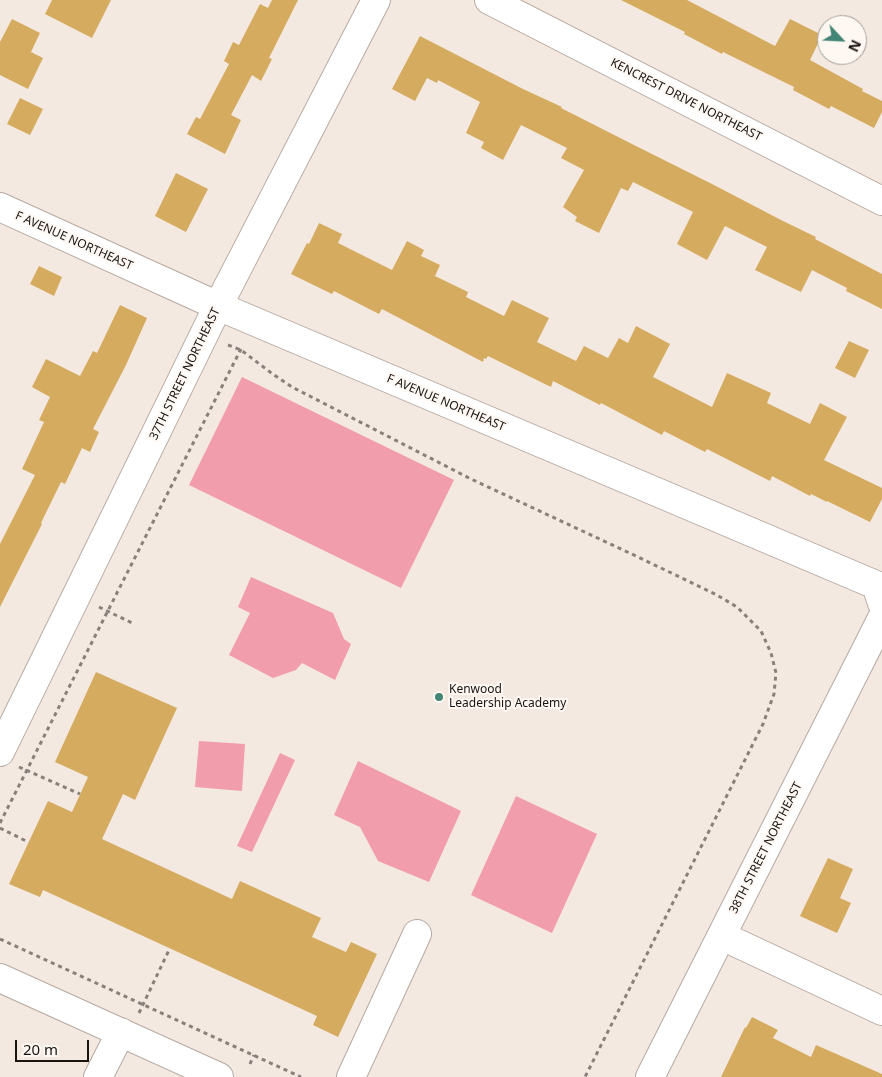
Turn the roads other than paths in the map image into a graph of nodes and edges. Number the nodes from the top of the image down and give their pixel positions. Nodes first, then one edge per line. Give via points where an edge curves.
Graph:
1 (376, 0) edge
2 (489, 0) edge
3 (882, 200) edge
4 (0, 207) edge
5 (218, 306) junction
6 (882, 603) edge
7 (882, 618) edge
8 (10, 759) edge
9 (417, 934) dead end
10 (722, 936) junction
11 (0, 978) edge
12 (882, 1011) edge
13 (130, 1023) junction
14 (98, 1077) edge
15 (219, 1077) edge
16 (351, 1077) edge
17 (650, 1077) edge

1 - 5 street, 37TH STREET NORTHEAST
2 - 3 street, KENCREST DRIVE NORTHEAST
4 - 5 street, F AVENUE NORTHEAST
5 - 6 street, F AVENUE NORTHEAST via 876,585
5 - 8 street, 37TH STREET NORTHEAST
7 - 10 street, 38TH STREET NORTHEAST
9 - 16 street
10 - 12 street
10 - 17 street, 38TH STREET NORTHEAST
11 - 13 street
13 - 14 street
13 - 15 street

